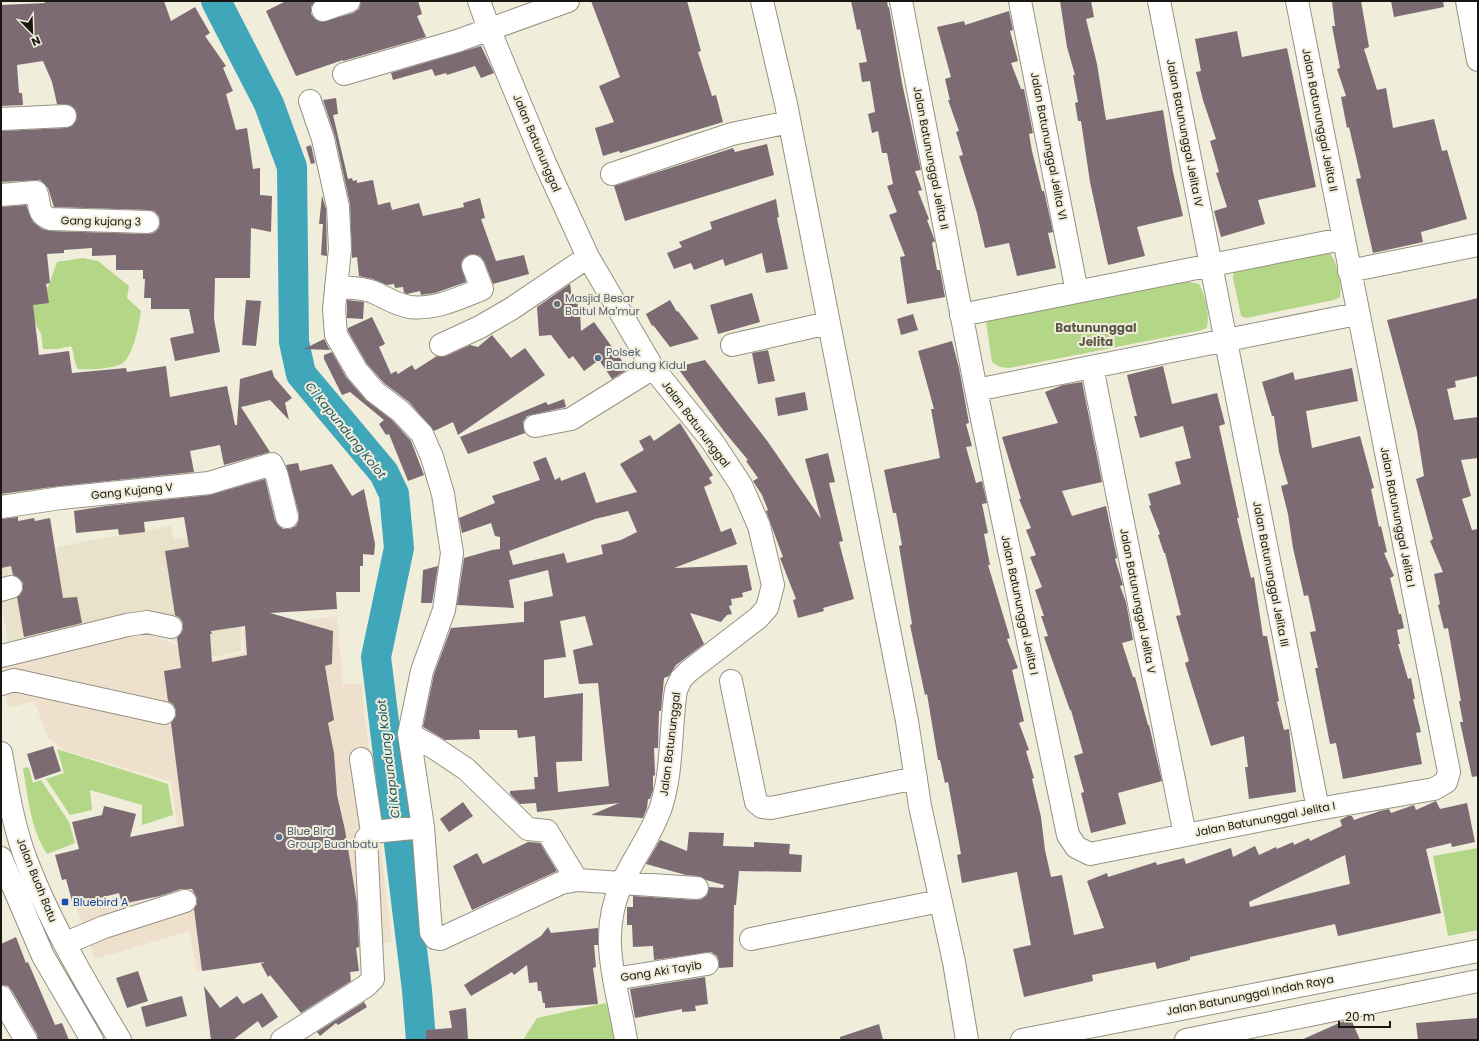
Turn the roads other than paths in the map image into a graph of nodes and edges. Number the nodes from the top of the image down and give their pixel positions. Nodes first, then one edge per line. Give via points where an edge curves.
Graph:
1 (349, 1) edge
2 (479, 1) edge
3 (568, 1) edge
4 (762, 1) edge
5 (902, 1) edge
6 (1020, 1) edge
7 (1159, 1) edge
8 (1297, 1) edge
9 (1467, 1) edge
10 (322, 10) dead end
11 (489, 29) junction
12 (1478, 60) edge
13 (344, 74) dead end
14 (310, 101) dead end
15 (66, 116) dead end
16 (1, 119) edge
17 (789, 122) junction
18 (612, 174) dead end
19 (1, 195) edge
20 (148, 222) dead end
21 (1342, 239) junction
22 (1478, 244) edge
23 (588, 257) junction
24 (1478, 257) edge
25 (473, 266) dead end
26 (1211, 266) junction
27 (1350, 277) junction
28 (336, 287) junction
29 (1078, 292) junction
30 (489, 304) junction
31 (1357, 314) junction
32 (961, 315) junction
33 (828, 323) junction
34 (1225, 340) junction
35 (441, 345) dead end
36 (732, 345) dead end
37 (1092, 366) junction
38 (653, 368) junction
39 (976, 390) junction
40 (535, 426) dead end
41 (1, 507) edge
42 (287, 518) dead end
43 (171, 627) dead end
44 (1, 656) edge
45 (731, 681) dead end
46 (1, 684) edge
47 (164, 713) dead end
48 (410, 743) junction
49 (1, 753) edge
50 (361, 758) dead end
51 (916, 778) junction
52 (1318, 809) junction
53 (414, 828) junction
54 (376, 832) junction
55 (1184, 835) junction
56 (1, 858) edge
57 (577, 880) junction
58 (622, 883) junction
59 (697, 888) dead end
60 (185, 901) dead end
61 (940, 901) junction
62 (751, 939) dead end
63 (66, 943) junction
64 (1478, 951) edge
65 (707, 964) dead end
66 (614, 979) junction
67 (1478, 981) edge
68 (1, 997) edge
69 (117, 1038) edge
70 (26, 1040) edge
71 (92, 1040) edge
72 (282, 1040) edge
73 (626, 1040) edge
74 (967, 1040) edge
75 (1022, 1040) edge
76 (1186, 1040) edge

1 - 10 street
2 - 11 street, Jalan Batununggal
3 - 11 street
4 - 17 street
5 - 32 street, Jalan Batununggal Jelita II
6 - 29 street, Jalan Batununggal Jelita VI
7 - 26 street, Jalan Batununggal Jelita IV
8 - 21 street, Jalan Batununggal Jelita II
9 - 12 street
11 - 13 street via 427,51
11 - 23 street, Jalan Batununggal via 544,161
14 - 28 street via 323,139 338,207 340,249
15 - 16 street
17 - 18 street via 732,134
17 - 33 street
19 - 20 street, Gang kujang 3 via 36,192 39,210 51,219
21 - 26 street
21 - 27 street, Jalan Batununggal Jelita II
22 - 27 street
23 - 30 street
23 - 38 street, Jalan Batununggal
24 - 27 street
25 - 30 street
26 - 29 street
26 - 34 street, Jalan Batununggal Jelita IV
27 - 31 street, Jalan Batununggal Jelita I
28 - 30 street via 371,291 393,302 410,306 446,303
28 - 48 street via 336,335 358,371 375,392 400,411 422,434 432,457 444,500 452,553 444,610 422,671
29 - 32 street
30 - 35 street
31 - 34 street
31 - 52 street, Jalan Batununggal Jelita I via 1449,772 1446,782 1434,789
32 - 39 street, Jalan Batununggal Jelita II
33 - 36 street
33 - 51 street
34 - 37 street
34 - 52 street, Jalan Batununggal Jelita III
37 - 39 street
37 - 55 street, Jalan Batununggal Jelita V
38 - 40 street via 571,419
38 - 58 street, Jalan Batununggal via 712,441 741,485 759,526 773,585 767,608 758,618 681,679 676,690 662,806
39 - 55 street, Jalan Batununggal Jelita I via 1068,835 1076,846 1090,854
41 - 42 street, Gang Kujang V via 61,498 209,483 272,464
43 - 44 street via 148,622 127,625
45 - 51 street via 756,802 762,807 771,808
46 - 47 street via 14,680
48 - 53 street
48 - 57 street via 433,747 466,769 528,829 547,831
49 - 63 street, Jalan Buah Batu via 23,851 49,913
50 - 54 street
51 - 61 street
52 - 55 street, Jalan Batununggal Jelita I
53 - 54 street
53 - 57 street via 431,932 435,938 440,939 561,883
54 - 72 street via 366,839 373,979
56 - 71 street, Jalan Buah Batu via 44,956
57 - 58 street
58 - 59 street
58 - 66 street, Jalan Batununggal via 609,932
60 - 63 street via 104,927
61 - 62 street
61 - 74 street via 954,962
63 - 69 street, Jalan Buah Batu
64 - 75 street, Jalan Batununggal Indah Raya
65 - 66 street, Gang Aki Tayib
66 - 73 street, Jalan Batununggal
67 - 76 street
68 - 70 street

